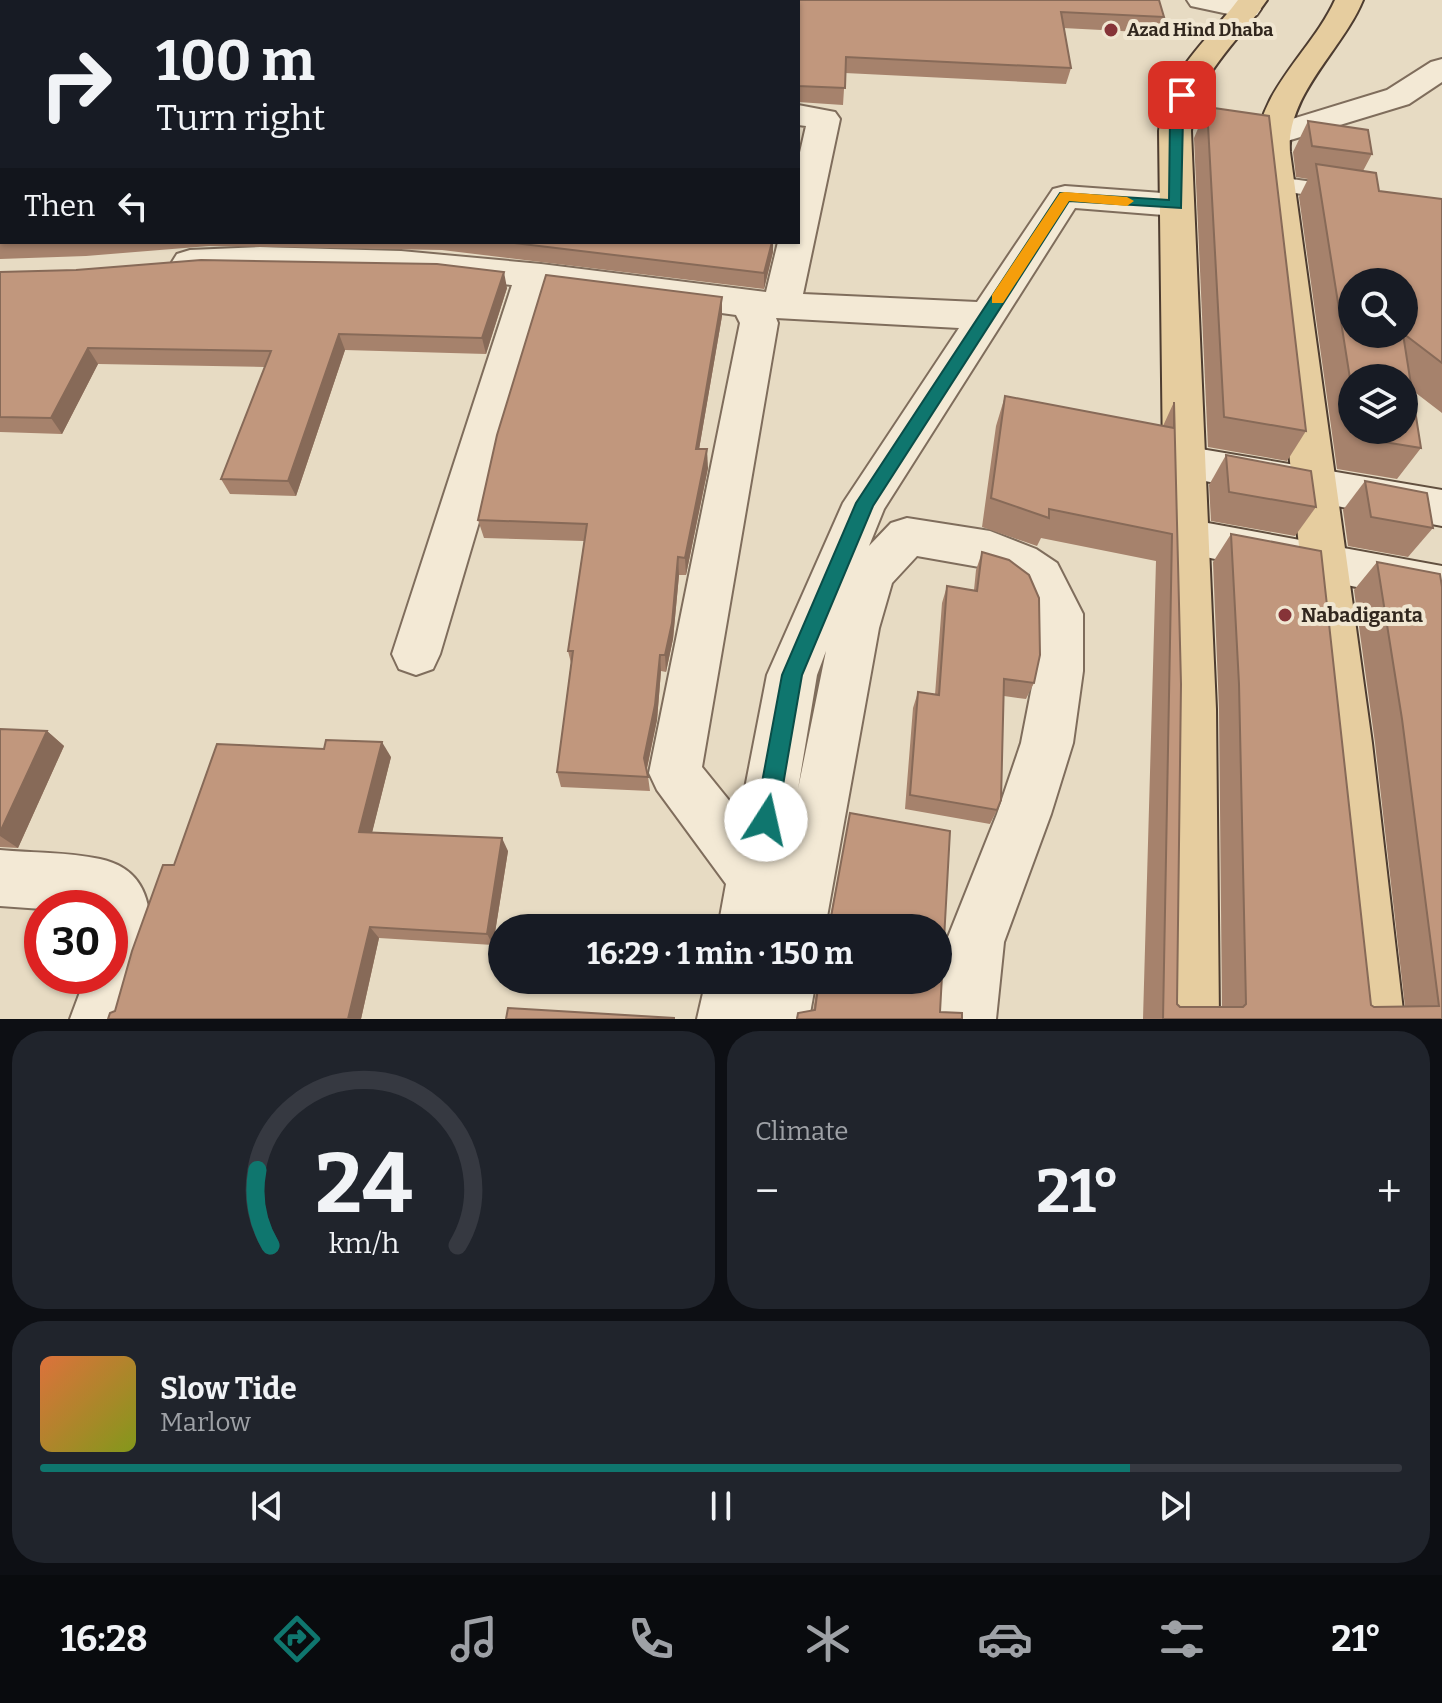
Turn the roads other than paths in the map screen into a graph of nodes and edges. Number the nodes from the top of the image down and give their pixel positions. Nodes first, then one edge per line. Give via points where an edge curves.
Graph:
1 (1201, 0) edge
2 (1349, 0) edge
3 (1250, 5) edge
4 (1442, 68) edge
5 (800, 115) edge
6 (1274, 135) junction
7 (1277, 184) junction
8 (1366, 197) edge
9 (1176, 205) junction
10 (800, 226) edge
11 (795, 244) edge
12 (496, 256) edge
13 (157, 265) edge
14 (533, 276) junction
15 (766, 305) junction
16 (987, 316) junction
17 (1183, 462) junction
18 (1314, 485) junction
19 (1442, 508) edge
20 (1186, 537) junction
21 (1323, 563) junction
22 (1442, 585) edge
23 (416, 654) dead end
24 (0, 878) edge
25 (756, 878) junction
26 (749, 914) edge
27 (800, 914) edge
28 (732, 994) edge
29 (784, 994) edge
30 (100, 1019) edge
31 (727, 1019) edge
32 (779, 1019) edge
33 (966, 1019) edge
34 (1189, 1019) edge
35 (1374, 1019) edge

1 - 3 street
2 - 6 main road via 1332,35 1295,82
3 - 9 main road via 1207,54 1182,95
4 - 6 street via 1398,97
5 - 10 street via 824,119
6 - 7 main road
7 - 8 lane
7 - 18 main road
9 - 16 street via 1065,197
9 - 17 main road
11 - 15 street
12 - 13 street via 442,265
12 - 14 street
14 - 15 street
14 - 23 street
15 - 16 street
15 - 25 street via 675,773
16 - 25 street via 865,503 792,675
17 - 18 street
17 - 20 main road
18 - 19 street
18 - 21 main road
20 - 21 street
20 - 34 main road
21 - 22 street
21 - 35 main road
24 - 30 street via 101,887 122,908 117,971
25 - 26 street
27 - 33 street via 855,628 872,574 907,536 990,550 1020,562 1041,577 1059,614 1059,671 1047,743 975,942
28 - 31 street
29 - 32 street

